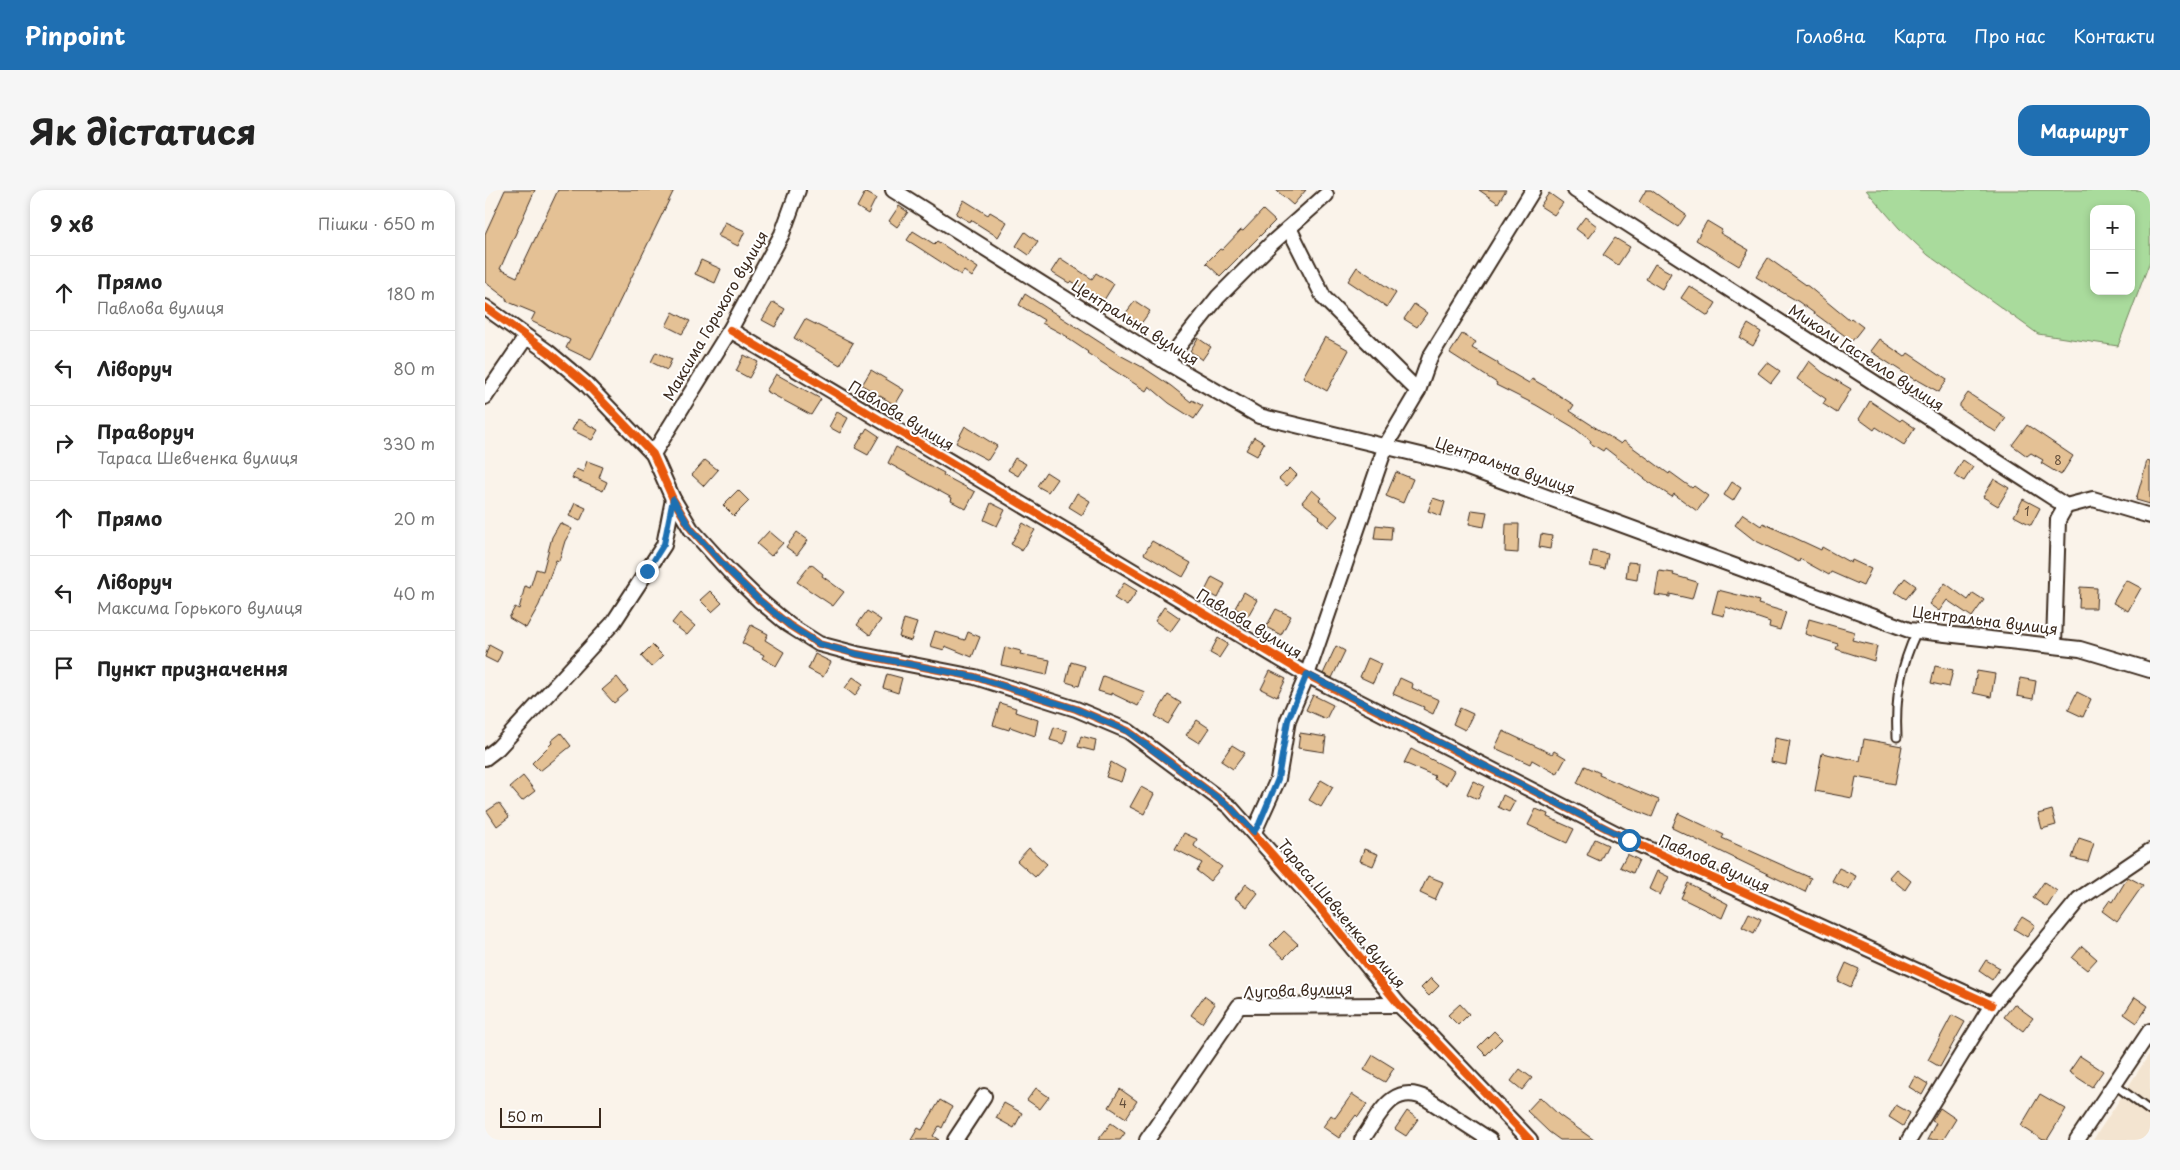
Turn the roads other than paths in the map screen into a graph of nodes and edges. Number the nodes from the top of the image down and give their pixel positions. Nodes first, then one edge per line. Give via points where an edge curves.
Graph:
1 (798, 190) edge
2 (893, 190) edge
3 (1533, 190) edge
4 (1575, 190) edge
5 (1326, 195) dead end
6 (1289, 228) junction
7 (485, 307) edge
8 (730, 330) junction
9 (526, 337) junction
10 (1166, 362) junction
11 (1418, 391) junction
12 (485, 397) edge
13 (1386, 445) junction
14 (653, 454) junction
15 (673, 499) junction
16 (2066, 506) junction
17 (2150, 516) edge
18 (1917, 631) junction
19 (2054, 645) junction
20 (2150, 670) edge
21 (1307, 674) junction
22 (1897, 737) dead end
23 (485, 758) edge
24 (1254, 832) junction
25 (2150, 851) edge
26 (1399, 1005) junction
27 (1992, 1005) junction
28 (2150, 1031) edge
29 (2115, 1085) junction
30 (984, 1096) dead end
31 (2150, 1111) edge
32 (955, 1140) edge
33 (1147, 1140) edge
34 (1362, 1140) edge
35 (1490, 1140) edge
36 (1530, 1140) edge
37 (1909, 1140) edge
38 (2077, 1140) edge

1 - 8 street, Максима Горького вулиця via 782,234
2 - 10 street, Центральна вулиця
3 - 11 street via 1430,357
4 - 16 street, Миколи Гастелло вулиця
5 - 6 street
6 - 10 street via 1219,297
6 - 11 street via 1323,298
7 - 9 street, Тараса Шевченка вулиця
8 - 14 street, Максима Горького вулиця
8 - 21 street, Павлова вулиця
9 - 12 street
9 - 14 street, Тараса Шевченка вулиця via 585,383
10 - 13 street, Центральна вулиця via 1259,416
11 - 13 street
13 - 18 street, Центральна вулиця via 1453,463
13 - 21 street
14 - 15 street, Тараса Шевченка вулиця
15 - 23 street via 664,544 613,623 498,748
15 - 24 street, Тараса Шевченка вулиця via 691,529 729,571 789,625 819,644 975,677 1076,709 1127,731 1230,807
16 - 17 street via 2093,499
16 - 19 street via 2058,520
18 - 19 street, Центральна вулиця
18 - 22 lane via 1904,658 1895,713
19 - 20 street, Центральна вулиця via 2080,649
21 - 24 street via 1288,720 1278,779
21 - 27 street, Павлова вулиця via 1629,840
24 - 26 street, Тараса Шевченка вулиця
25 - 27 street via 2079,900
26 - 33 street, Лугова вулиця via 1239,1006
26 - 36 street, Тараса Шевченка вулиця
27 - 37 street
28 - 29 street
29 - 31 lane
29 - 38 street
30 - 32 street
34 - 35 street via 1389,1101 1405,1093 1417,1093

